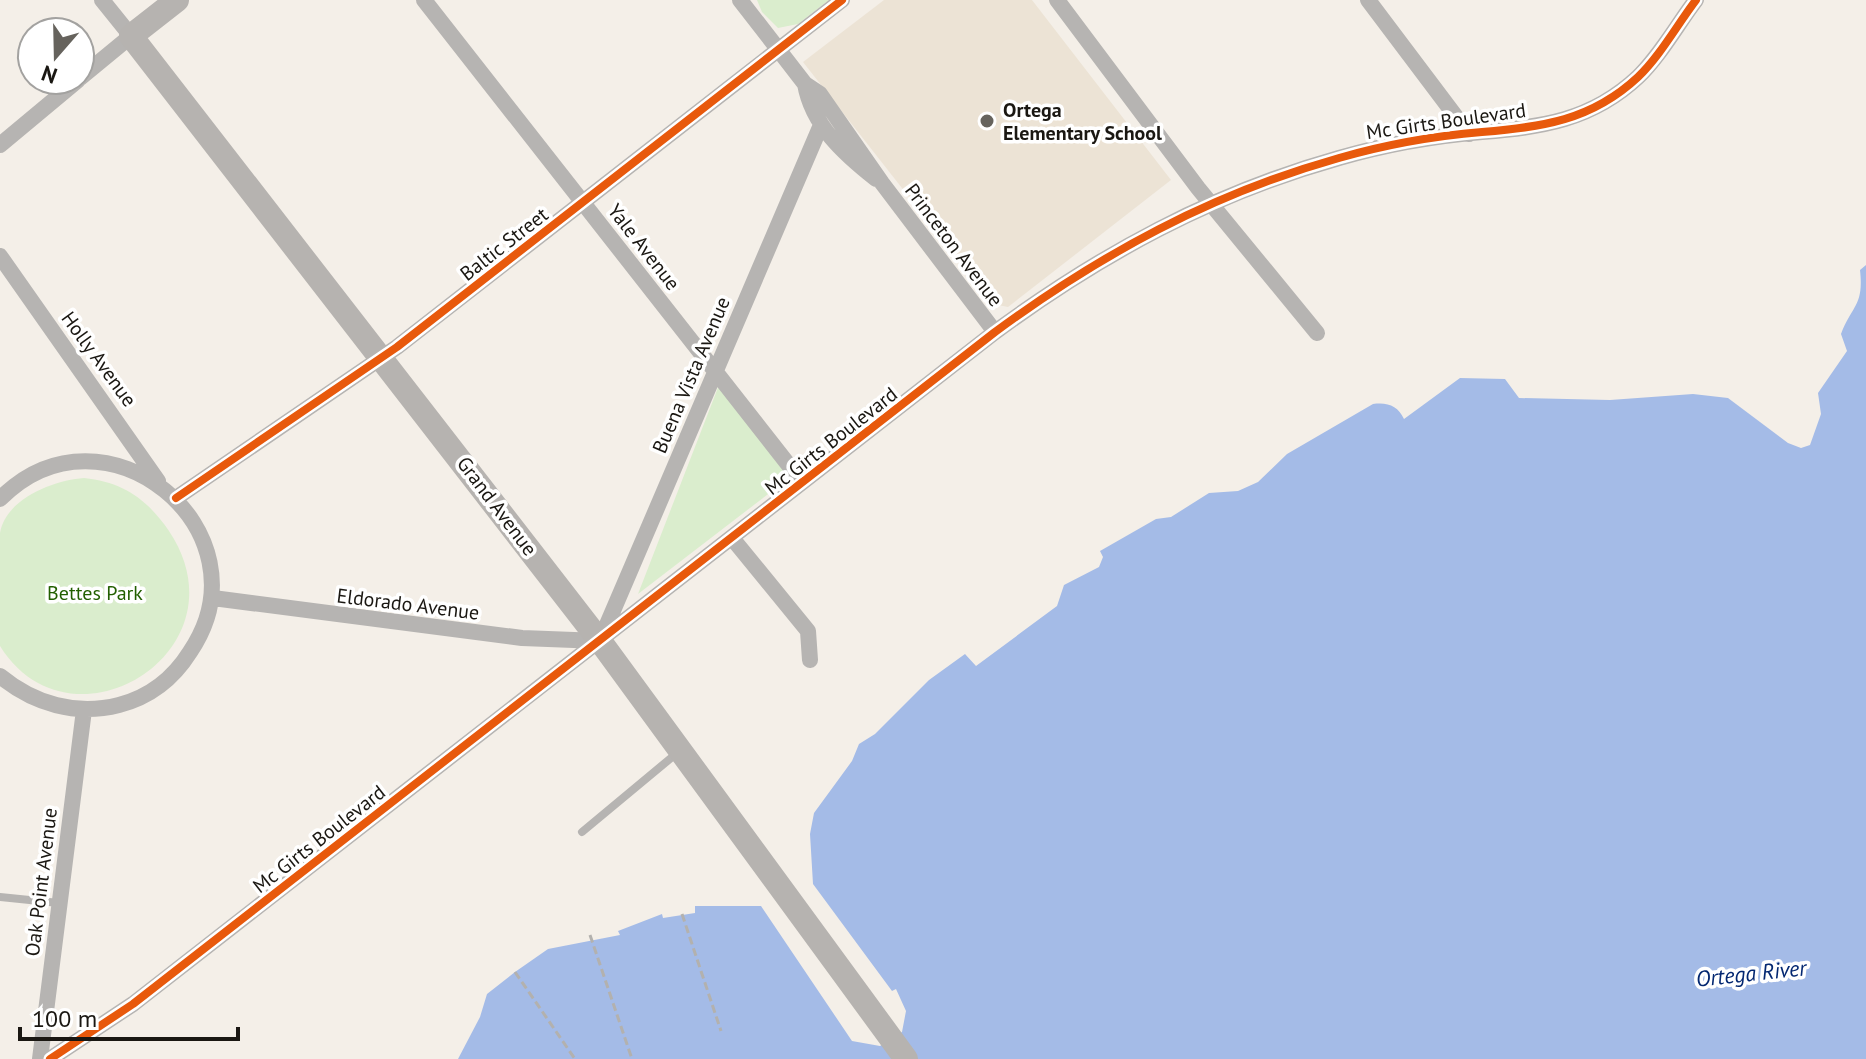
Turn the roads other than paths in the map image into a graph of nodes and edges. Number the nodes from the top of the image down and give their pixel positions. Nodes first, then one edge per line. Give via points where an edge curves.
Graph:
1 (102, 0) edge
2 (177, 0) edge
3 (424, 0) edge
4 (842, 0) edge
5 (1057, 0) edge
6 (1368, 0) edge
7 (1688, 3) edge
8 (746, 4) edge
9 (131, 36) junction
10 (779, 48) junction
11 (96, 65) edge
12 (805, 84) junction
13 (59, 96) edge
14 (821, 125) junction
15 (1469, 134) junction
16 (0, 145) edge
17 (882, 183) junction
18 (584, 202) junction
19 (1212, 204) junction
20 (0, 256) edge
21 (995, 332) junction
22 (1317, 333) dead end
23 (381, 358) junction
24 (715, 370) junction
25 (802, 482) junction
26 (162, 487) junction
27 (176, 498) junction
28 (0, 499) edge
29 (732, 538) junction
30 (213, 598) junction
31 (600, 641) junction
32 (810, 660) dead end
33 (0, 676) edge
34 (84, 710) junction
35 (680, 751) junction
36 (582, 832) dead end
37 (0, 897) edge
38 (59, 903) junction
39 (40, 1059) edge
40 (50, 1059) edge
41 (906, 1059) edge

1 - 9 street, Grand Avenue
2 - 9 main road
3 - 18 street, Yale Avenue
4 - 10 street, Baltic Street
5 - 19 street
6 - 15 street
7 - 15 street, Mc Girts Boulevard via 1637,78 1599,104 1548,126
8 - 10 street, Princeton Avenue
9 - 11 street
9 - 23 main road, Grand Avenue
10 - 12 street, Princeton Avenue
10 - 18 street, Baltic Street
12 - 14 street, Princeton Avenue via 808,103
12 - 17 street, Princeton Avenue via 820,94
13 - 16 street
14 - 17 street, Princeton Avenue via 855,163
14 - 24 street, Buena Vista Avenue
15 - 19 street, Mc Girts Boulevard via 1338,158
17 - 21 street, Princeton Avenue
18 - 23 street, Baltic Street
18 - 24 street, Yale Avenue
19 - 21 street, Mc Girts Boulevard via 1087,266
19 - 22 street
20 - 26 street, Holly Avenue
21 - 25 street, Mc Girts Boulevard
23 - 27 street, Baltic Street
23 - 31 main road, Grand Avenue
24 - 25 street, Yale Avenue
24 - 31 street, Buena Vista Avenue
25 - 29 street, Mc Girts Boulevard
26 - 27 street
26 - 28 street via 125,467 75,462 53,466
27 - 30 street via 205,549
29 - 31 street, Mc Girts Boulevard
29 - 32 street via 808,631
30 - 31 street, Eldorado Avenue via 522,638
30 - 34 street via 196,645 173,675 134,701
31 - 35 main road, Grand Avenue
31 - 40 street, Mc Girts Boulevard via 133,1004
33 - 34 street via 46,703
34 - 38 street, Oak Point Avenue
35 - 36 lane
35 - 41 main road, Grand Avenue
37 - 38 lane
38 - 39 street, Oak Point Avenue

